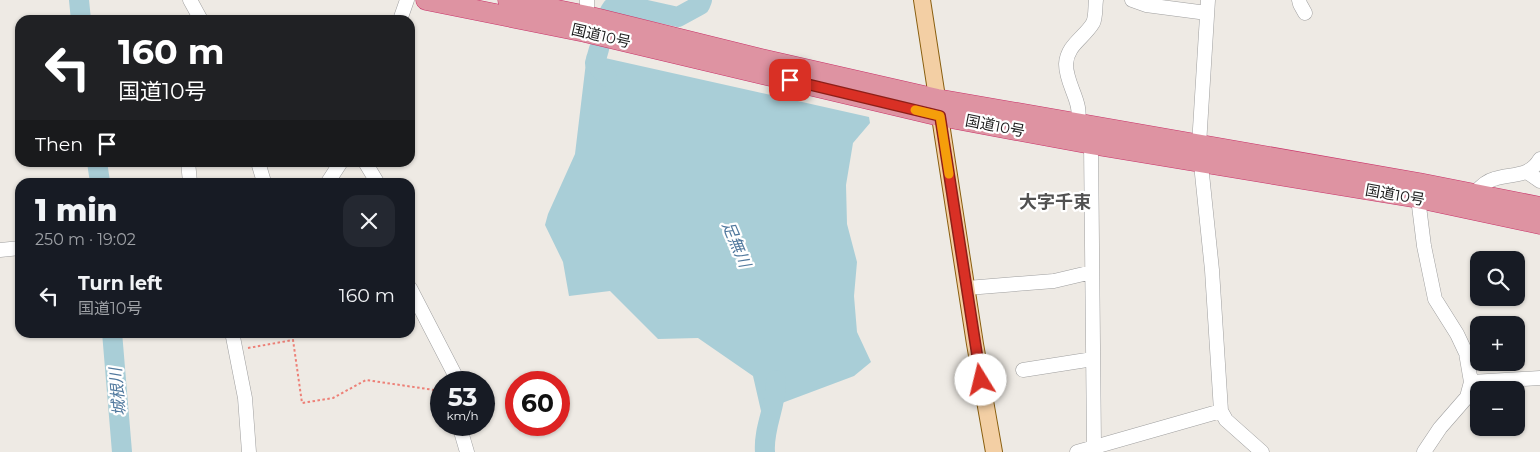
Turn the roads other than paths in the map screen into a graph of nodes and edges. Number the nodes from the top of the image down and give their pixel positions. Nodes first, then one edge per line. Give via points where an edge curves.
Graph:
1 (190, 0) edge
2 (407, 0) edge
3 (426, 0) edge
4 (508, 0) edge
5 (922, 0) edge
6 (1096, 0) edge
7 (1132, 0) edge
8 (1299, 0) edge
9 (1207, 7) edge
10 (587, 8) edge
11 (1305, 13) dead end
12 (198, 15) edge
13 (402, 15) edge
14 (938, 107) junction
15 (1077, 124) junction
16 (1091, 144) junction
17 (1200, 154) junction
18 (1540, 159) edge
19 (337, 167) edge
20 (368, 167) edge
21 (1527, 172) junction
22 (330, 178) edge
23 (375, 178) edge
24 (1540, 181) edge
25 (1474, 193) junction
26 (1418, 198) junction
27 (1540, 207) edge
28 (1540, 224) edge
29 (15, 248) edge
30 (0, 250) edge
31 (1092, 272) junction
32 (967, 288) junction
33 (415, 298) edge
34 (233, 338) edge
35 (1093, 359) junction
36 (1023, 370) dead end
37 (453, 371) edge
38 (1540, 378) edge
39 (1471, 381) edge
40 (1488, 381) edge
41 (1470, 386) edge
42 (1221, 412) junction
43 (462, 436) edge
44 (1094, 446) junction
45 (249, 452) edge
46 (467, 452) edge
47 (994, 452) edge
48 (1077, 452) edge
49 (1262, 452) edge
50 (1424, 452) edge

1 - 12 street
2 - 13 street
3 - 14 highway, 国道10号
4 - 10 highway, 国道10号
5 - 14 main road
6 - 15 street via 1094,22 1068,52 1066,65 1079,106
7 - 9 street via 1146,6
8 - 11 street
9 - 17 street
10 - 14 highway, 国道10号
14 - 15 highway, 国道10号
14 - 16 highway, 国道10号
14 - 32 main road
15 - 16 street
15 - 17 highway, 国道10号
16 - 17 highway, 国道10号
16 - 31 street
17 - 25 highway, 国道10号
17 - 26 highway, 国道10号
17 - 42 street via 1212,270
18 - 21 street
19 - 22 street
20 - 23 street
21 - 24 street
21 - 25 street via 1492,179
25 - 27 highway, 国道10号
26 - 28 highway, 国道10号
26 - 39 street via 1435,299 1466,353
29 - 30 street
31 - 32 street via 1054,281
31 - 35 street
32 - 47 main road
33 - 37 street
34 - 45 street
35 - 36 street
35 - 44 street
38 - 40 street
41 - 50 street via 1467,397
42 - 44 street
42 - 49 street
43 - 46 street
44 - 48 street

